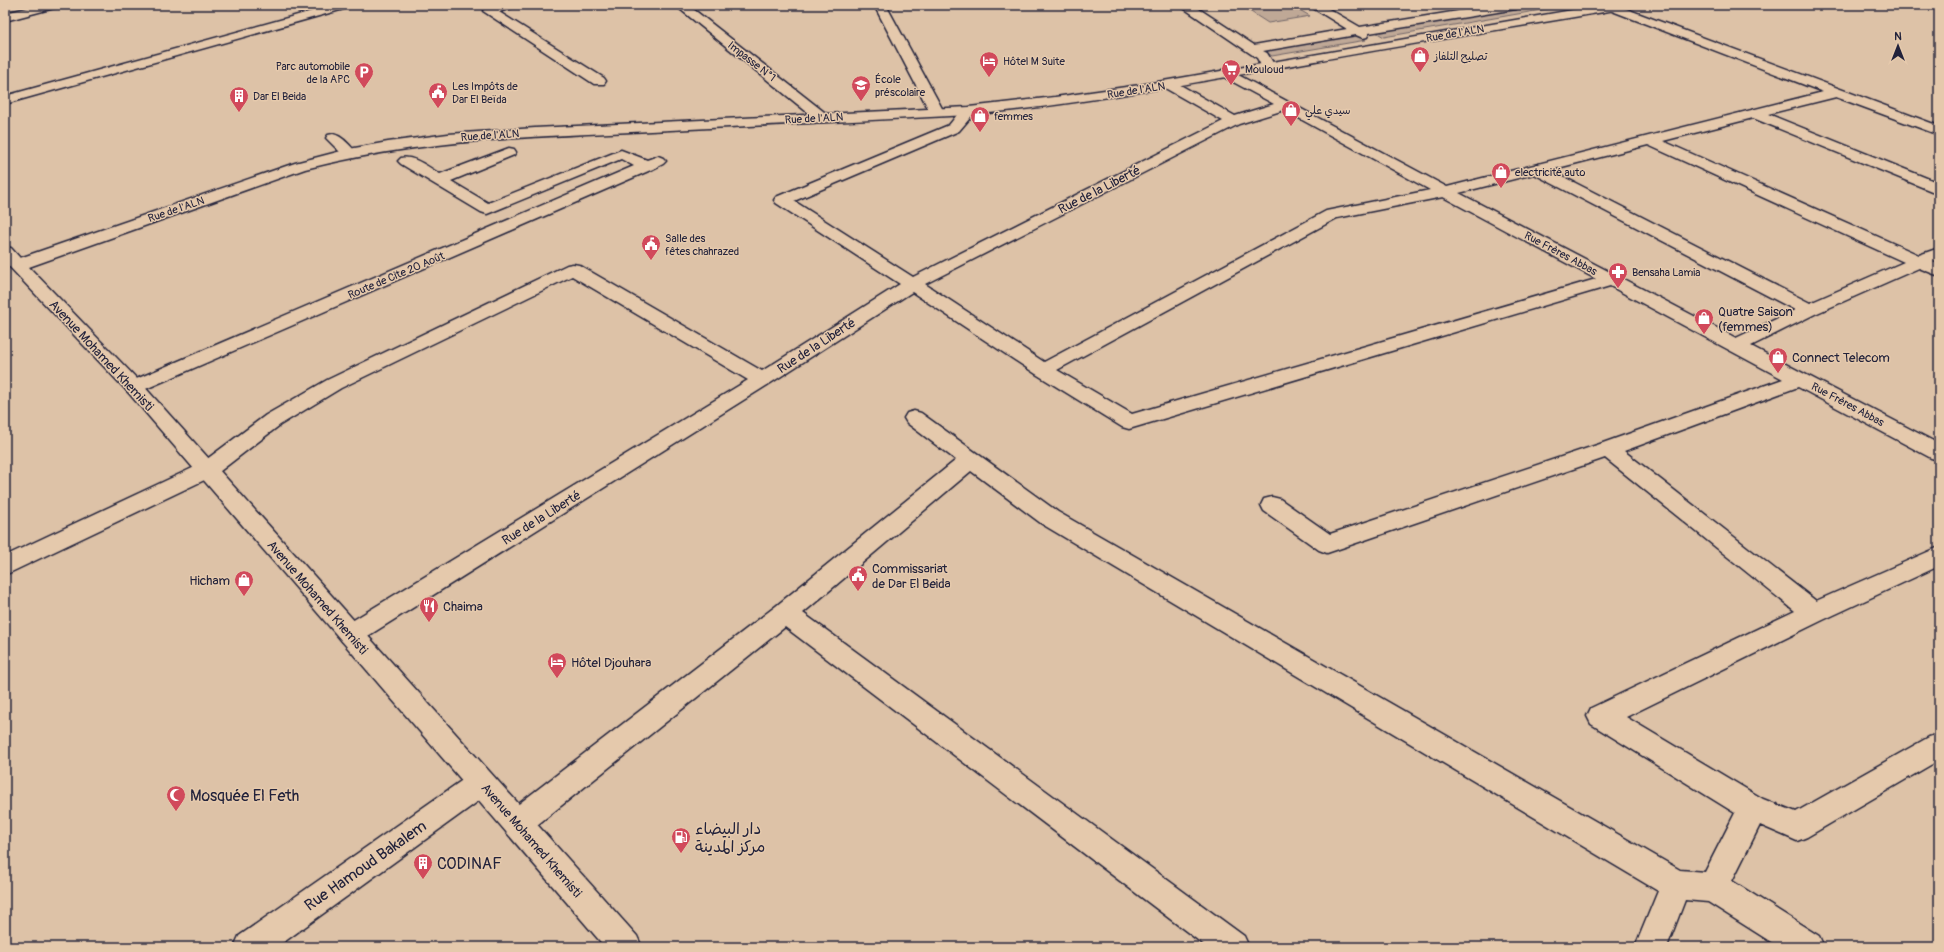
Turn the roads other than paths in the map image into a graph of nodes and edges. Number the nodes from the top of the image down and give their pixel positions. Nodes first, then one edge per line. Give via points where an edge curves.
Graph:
1 (54, 5) edge
2 (347, 5) edge
3 (510, 5) edge
4 (680, 5) edge
5 (880, 5) edge
6 (1185, 5) edge
7 (1314, 5) edge
8 (1514, 5) edge
9 (1616, 6) edge
10 (5, 17) edge
11 (1359, 31) junction
12 (1384, 45) junction
13 (1251, 49) junction
14 (1268, 66) junction
15 (1227, 73) junction
16 (599, 81) dead end
17 (1170, 85) junction
18 (1838, 92) junction
19 (5, 100) edge
20 (1285, 106) junction
21 (969, 111) junction
22 (938, 112) junction
23 (1756, 114) junction
24 (823, 118) junction
25 (1234, 121) junction
26 (1939, 131) edge
27 (333, 138) dead end
28 (1649, 140) junction
29 (509, 152) dead end
30 (349, 153) junction
31 (406, 161) dead end
32 (1536, 169) junction
33 (439, 180) junction
34 (1939, 189) edge
35 (1444, 192) junction
36 (487, 209) junction
37 (515, 223) junction
38 (1939, 253) edge
39 (11, 259) edge
40 (1917, 261) junction
41 (1939, 272) edge
42 (1612, 280) junction
43 (912, 284) junction
44 (1809, 310) junction
45 (1737, 345) junction
46 (1043, 370) junction
47 (1801, 379) junction
48 (762, 380) junction
49 (134, 387) junction
50 (914, 418) dead end
51 (1608, 449) junction
52 (1939, 453) edge
53 (971, 459) junction
54 (206, 470) junction
55 (1272, 505) dead end
56 (1939, 556) edge
57 (5, 566) edge
58 (784, 613) junction
59 (1814, 613) junction
60 (351, 634) junction
61 (1939, 746) edge
62 (481, 782) junction
63 (1753, 808) junction
64 (517, 824) junction
65 (1676, 885) junction
66 (1713, 887) junction
67 (250, 947) edge
68 (626, 947) edge
69 (1233, 947) edge
70 (1651, 947) edge
71 (1808, 947) edge

1 - 10 street
2 - 19 street
3 - 16 street via 489,11
4 - 24 street, Impasse N°1
5 - 22 street
6 - 13 street
7 - 11 street
8 - 11 street
9 - 12 street, Rue de l'ALN
9 - 18 street
11 - 12 street
11 - 13 street
12 - 14 street, Rue de l'ALN
13 - 14 street via 1262,56
14 - 15 street, Rue de l'ALN
15 - 17 street, Rue de l'ALN
15 - 20 street, Rue Frères Abbas
17 - 21 street, Rue de l'ALN via 1032,106
17 - 25 street
18 - 23 street
18 - 26 street
20 - 25 street, Rue de la Liberté
20 - 35 street, Rue Frères Abbas
21 - 22 street, Rue de l'ALN
21 - 43 street via 954,128 782,200
22 - 24 street, Rue de l'ALN
23 - 28 street
23 - 34 street
24 - 30 street, Rue de l'ALN via 448,138
25 - 43 street, Rue de la Liberté
27 - 30 street
28 - 32 street
28 - 40 street
29 - 33 street
30 - 39 street, Rue de l'ALN via 300,166
31 - 33 street
32 - 35 street
32 - 44 street
33 - 36 street
35 - 42 street, Rue Frères Abbas
35 - 46 street via 1332,214
36 - 37 street
36 - 37 street, Route de Cite 20 Août via 621,154 653,164
37 - 49 street, Route de Cite 20 Août
38 - 40 street
39 - 49 street, Avenue Mohamed Khemisti
40 - 41 street
40 - 44 street
42 - 45 street, Rue Frères Abbas
42 - 46 street via 1129,422
43 - 46 street
43 - 48 street, Rue de la Liberté
44 - 45 street
45 - 47 street, Rue Frères Abbas
47 - 51 street
47 - 52 street, Rue Frères Abbas
48 - 54 street via 573,269 334,384 273,420
48 - 60 street, Rue de la Liberté
49 - 54 street, Avenue Mohamed Khemisti
50 - 53 street
51 - 55 street via 1328,544
51 - 59 street
53 - 58 street
53 - 65 street via 1050,518
54 - 57 street
54 - 60 street, Avenue Mohamed Khemisti
56 - 59 street
58 - 64 street
58 - 69 street
59 - 63 street via 1601,716
60 - 62 street, Avenue Mohamed Khemisti
61 - 63 street via 1797,827
62 - 64 street, Avenue Mohamed Khemisti
62 - 67 street, Rue Hamoud Bakalem
63 - 66 street
64 - 68 street, Avenue Mohamed Khemisti
65 - 66 street
65 - 70 street
66 - 71 street

